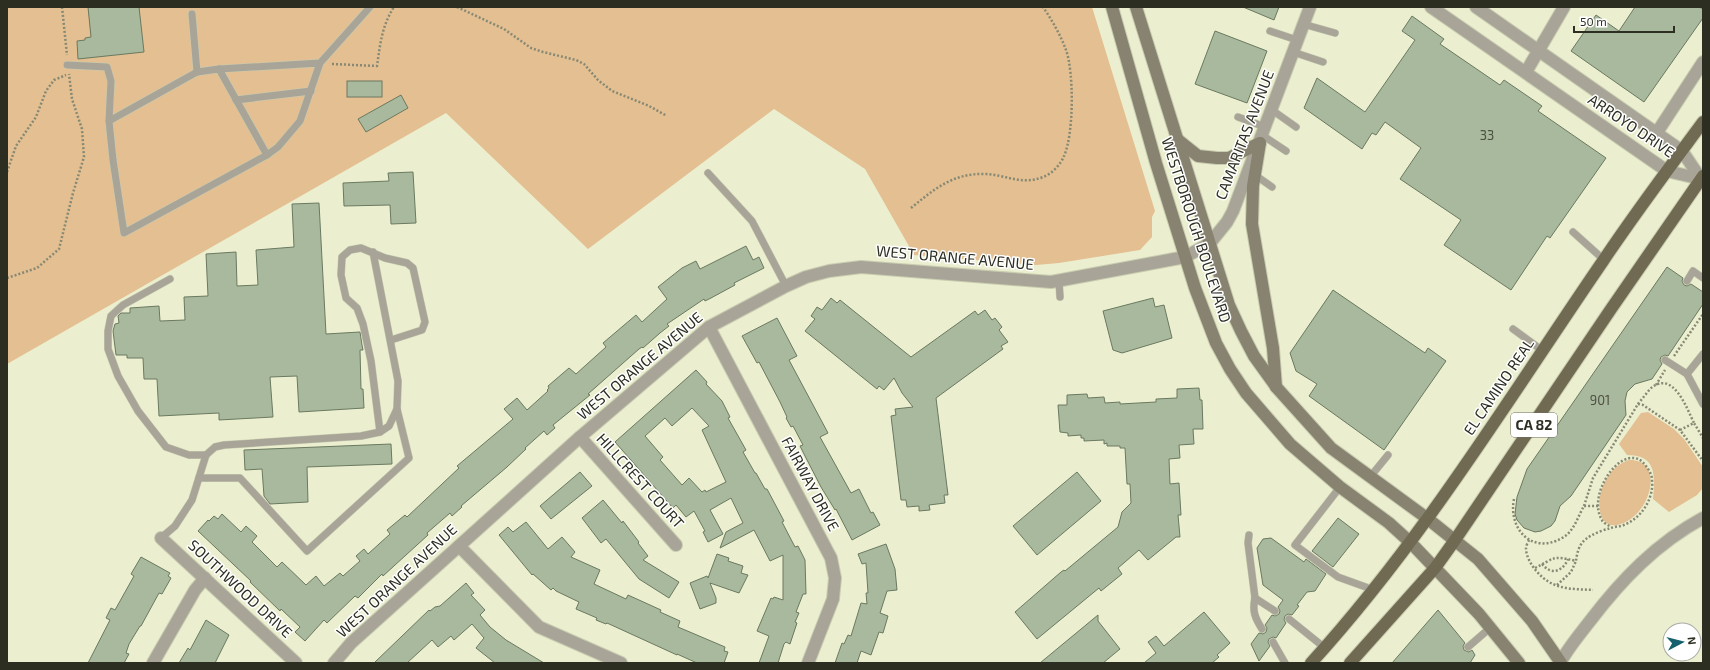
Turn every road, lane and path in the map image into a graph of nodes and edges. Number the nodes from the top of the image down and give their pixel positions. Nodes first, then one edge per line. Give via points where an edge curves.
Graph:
1 (62, 7) edge
2 (370, 7) edge
3 (394, 7) edge
4 (457, 7) edge
5 (1043, 7) edge
6 (1112, 7) edge
7 (1136, 7) edge
8 (1310, 7) edge
9 (1431, 7) edge
10 (1476, 7) edge
11 (1564, 7) edge
12 (192, 14) dead end
13 (1303, 24) junction
14 (1270, 31) dead end
15 (1335, 33) dead end
16 (1295, 46) junction
17 (1539, 51) junction
18 (1323, 62) dead end
19 (1703, 62) edge
20 (320, 63) junction
21 (67, 65) junction
22 (219, 69) junction
23 (197, 72) junction
24 (1526, 72) junction
25 (68, 74) junction
26 (311, 90) junction
27 (236, 100) junction
28 (1272, 110) junction
29 (666, 116) dead end
30 (1238, 117) dead end
31 (109, 121) junction
32 (1703, 122) edge
33 (1296, 127) dead end
34 (1656, 134) junction
35 (1262, 135) junction
36 (1178, 140) junction
37 (1286, 151) dead end
38 (1682, 151) junction
39 (267, 155) junction
40 (1667, 171) junction
41 (7, 172) edge
42 (708, 173) dead end
43 (1255, 175) junction
44 (1702, 178) edge
45 (1272, 187) dead end
46 (911, 208) dead end
47 (1573, 232) dead end
48 (1210, 243) junction
49 (373, 252) junction
50 (1185, 257) junction
51 (1603, 260) junction
52 (7, 278) edge
53 (1703, 278) edge
54 (170, 279) dead end
55 (1059, 281) junction
56 (1687, 281) dead end
57 (786, 286) junction
58 (1060, 297) dead end
59 (1703, 314) edge
60 (709, 327) junction
61 (1513, 329) dead end
62 (391, 340) junction
63 (1543, 351) junction
64 (1703, 354) edge
65 (1667, 361) junction
66 (1687, 374) junction
67 (1656, 385) junction
68 (1277, 388) junction
69 (1638, 404) junction
70 (1703, 404) edge
71 (397, 409) junction
72 (1694, 423) junction
73 (1680, 430) junction
74 (380, 432) junction
75 (580, 437) junction
76 (1703, 438) edge
77 (206, 455) junction
78 (1388, 455) dead end
79 (1703, 461) edge
80 (1370, 477) junction
81 (199, 478) junction
82 (1340, 486) junction
83 (1514, 499) dead end
84 (1584, 506) junction
85 (1598, 506) junction
86 (1703, 518) edge
87 (1428, 519) junction
88 (1611, 527) junction
89 (1249, 535) dead end
90 (161, 538) joint
91 (1455, 540) junction
92 (1529, 540) junction
93 (1411, 543) junction
94 (676, 545) dead end
95 (459, 546) junction
96 (1568, 559) junction
97 (1576, 561) junction
98 (1542, 564) junction
99 (1435, 568) junction
100 (1534, 568) junction
101 (205, 578) junction
102 (1556, 585) junction
103 (1374, 590) junction
104 (1593, 590) dead end
105 (1255, 598) junction
106 (1276, 611) dead end
107 (1289, 619) dead end
108 (1490, 628) junction
109 (1262, 629) dead end
110 (1273, 642) dead end
111 (1468, 646) dead end
112 (1325, 648) junction
113 (154, 663) edge
114 (296, 663) edge
115 (334, 663) edge
116 (621, 663) edge
117 (808, 663) edge
118 (1285, 663) edge
119 (1311, 663) edge
120 (1350, 663) edge
121 (1519, 663) edge
122 (1560, 663) edge

1 - 21 path
2 - 20 lane
3 - 20 path via 382,32 377,66
4 - 29 path via 504,29 531,48 584,64 612,91
5 - 46 path via 1066,50 1070,63 1070,123 1064,156 1056,168 1045,177 1029,181 984,174 951,179
6 - 50 main road, WESTBOROUGH BOULEVARD
7 - 36 main road, WESTBOROUGH BOULEVARD
8 - 13 street, CAMARITAS AVENUE
9 - 24 street, ARROYO DRIVE
10 - 17 street, ARROYO DRIVE
11 - 17 street
12 - 23 lane
13 - 15 lane
13 - 16 street, CAMARITAS AVENUE
14 - 16 lane
16 - 18 lane
16 - 28 street, CAMARITAS AVENUE
17 - 24 street
17 - 34 street, ARROYO DRIVE
19 - 34 street
20 - 22 lane
20 - 26 lane
21 - 25 path
21 - 31 lane via 107,67 111,81
22 - 23 lane
22 - 27 lane
23 - 31 lane
24 - 40 street, ARROYO DRIVE
25 - 41 path via 54,80 46,91 36,117 16,146
25 - 52 path via 72,99 82,129 84,157 59,249 37,268
26 - 27 lane
26 - 39 lane via 300,121 278,147
27 - 39 lane
28 - 33 lane
28 - 35 street, CAMARITAS AVENUE
30 - 35 lane
31 - 39 lane via 112,160 124,234
32 - 38 main road, EL CAMINO REAL / CA 82
34 - 38 street, ARROYO DRIVE
35 - 36 main road via 1229,158 1198,156
35 - 37 lane
35 - 43 main road
35 - 48 street, CAMARITAS AVENUE via 1233,211
36 - 48 main road, WESTBOROUGH BOULEVARD
38 - 40 main road, EL CAMINO REAL / CA 82
38 - 44 street, ARROYO DRIVE
40 - 44 street, ARROYO DRIVE
40 - 51 main road, EL CAMINO REAL / CA 82
42 - 57 lane via 752,221
43 - 45 lane
43 - 68 main road via 1252,205 1254,241 1273,348
44 - 91 main road, CA 82
47 - 51 lane
48 - 50 street, CAMARITAS AVENUE
48 - 68 main road, WESTBOROUGH BOULEVARD via 1229,305 1241,331 1254,356
49 - 62 lane
49 - 62 lane via 385,258 407,263 413,268 425,322 422,330 417,333
49 - 74 lane via 361,248 350,250 342,256 341,275 346,298 357,308 363,324 371,361
50 - 55 street, WEST ORANGE AVENUE
50 - 82 main road, WESTBOROUGH BOULEVARD via 1216,343 1246,393 1290,444
51 - 63 main road, EL CAMINO REAL / CA 82
53 - 56 lane via 1693,271
54 - 77 lane via 123,305 111,316 108,349 118,376 138,411 166,448 189,455
55 - 57 street, WEST ORANGE AVENUE via 861,267 829,271
55 - 58 lane
57 - 60 street, WEST ORANGE AVENUE
59 - 65 path
60 - 75 street, WEST ORANGE AVENUE
60 - 117 street, FAIRWAY DRIVE via 831,558 835,578 833,599
61 - 63 lane
62 - 71 lane via 398,381
63 - 87 main road, EL CAMINO REAL / CA 82
64 - 66 lane
65 - 66 lane
65 - 67 path
66 - 70 lane
67 - 69 path
67 - 72 path via 1670,385 1677,390
68 - 80 main road, WESTBOROUGH BOULEVARD via 1331,448
69 - 73 path
69 - 84 path via 1593,478
71 - 74 lane via 389,426
71 - 81 lane via 409,458 307,551 240,478
72 - 73 path
72 - 76 path
73 - 79 path
74 - 77 lane via 361,436 224,445 215,447
75 - 94 street, HILLCREST COURT
75 - 95 street, WEST ORANGE AVENUE
77 - 81 lane
78 - 80 lane
80 - 87 main road, WESTBOROUGH BOULEVARD
81 - 90 lane via 192,500 174,526
82 - 93 main road, WESTBOROUGH BOULEVARD
82 - 103 lane via 1295,545 1338,577
83 - 92 path via 1512,509 1517,528
84 - 85 path
84 - 92 path via 1572,530 1563,538 1541,543
85 - 88 path via 1602,520
85 - 88 path via 1602,484 1613,468 1627,459 1635,458 1645,464 1652,480 1648,502 1634,519 1625,525
86 - 122 street via 1661,545 1641,562 1608,598
87 - 91 main road, WESTBOROUGH BOULEVARD
87 - 93 main road, EL CAMINO REAL / CA 82
88 - 97 path via 1586,539 1581,544
89 - 105 lane
90 - 101 street, SOUTHWOOD DRIVE
91 - 99 main road, CA 82
91 - 122 main road, WESTBOROUGH BOULEVARD via 1478,559 1532,621
92 - 100 path via 1526,548
93 - 99 main road, WESTBOROUGH BOULEVARD
93 - 103 main road, EL CAMINO REAL / CA 82
95 - 115 street, WEST ORANGE AVENUE via 351,643
95 - 116 street via 539,627
96 - 97 path
96 - 98 path via 1555,557
96 - 98 path via 1558,571 1548,570
97 - 102 path via 1571,572
98 - 100 path
99 - 108 main road, WESTBOROUGH BOULEVARD
99 - 120 main road, CA 82
100 - 102 path
101 - 113 street via 195,590
101 - 114 street, SOUTHWOOD DRIVE
102 - 104 path
103 - 112 main road, EL CAMINO REAL / CA 82
105 - 106 lane
105 - 109 lane via 1255,618
107 - 112 lane
108 - 111 lane
108 - 121 main road, WESTBOROUGH BOULEVARD
110 - 118 lane
112 - 119 main road, EL CAMINO REAL / CA 82

